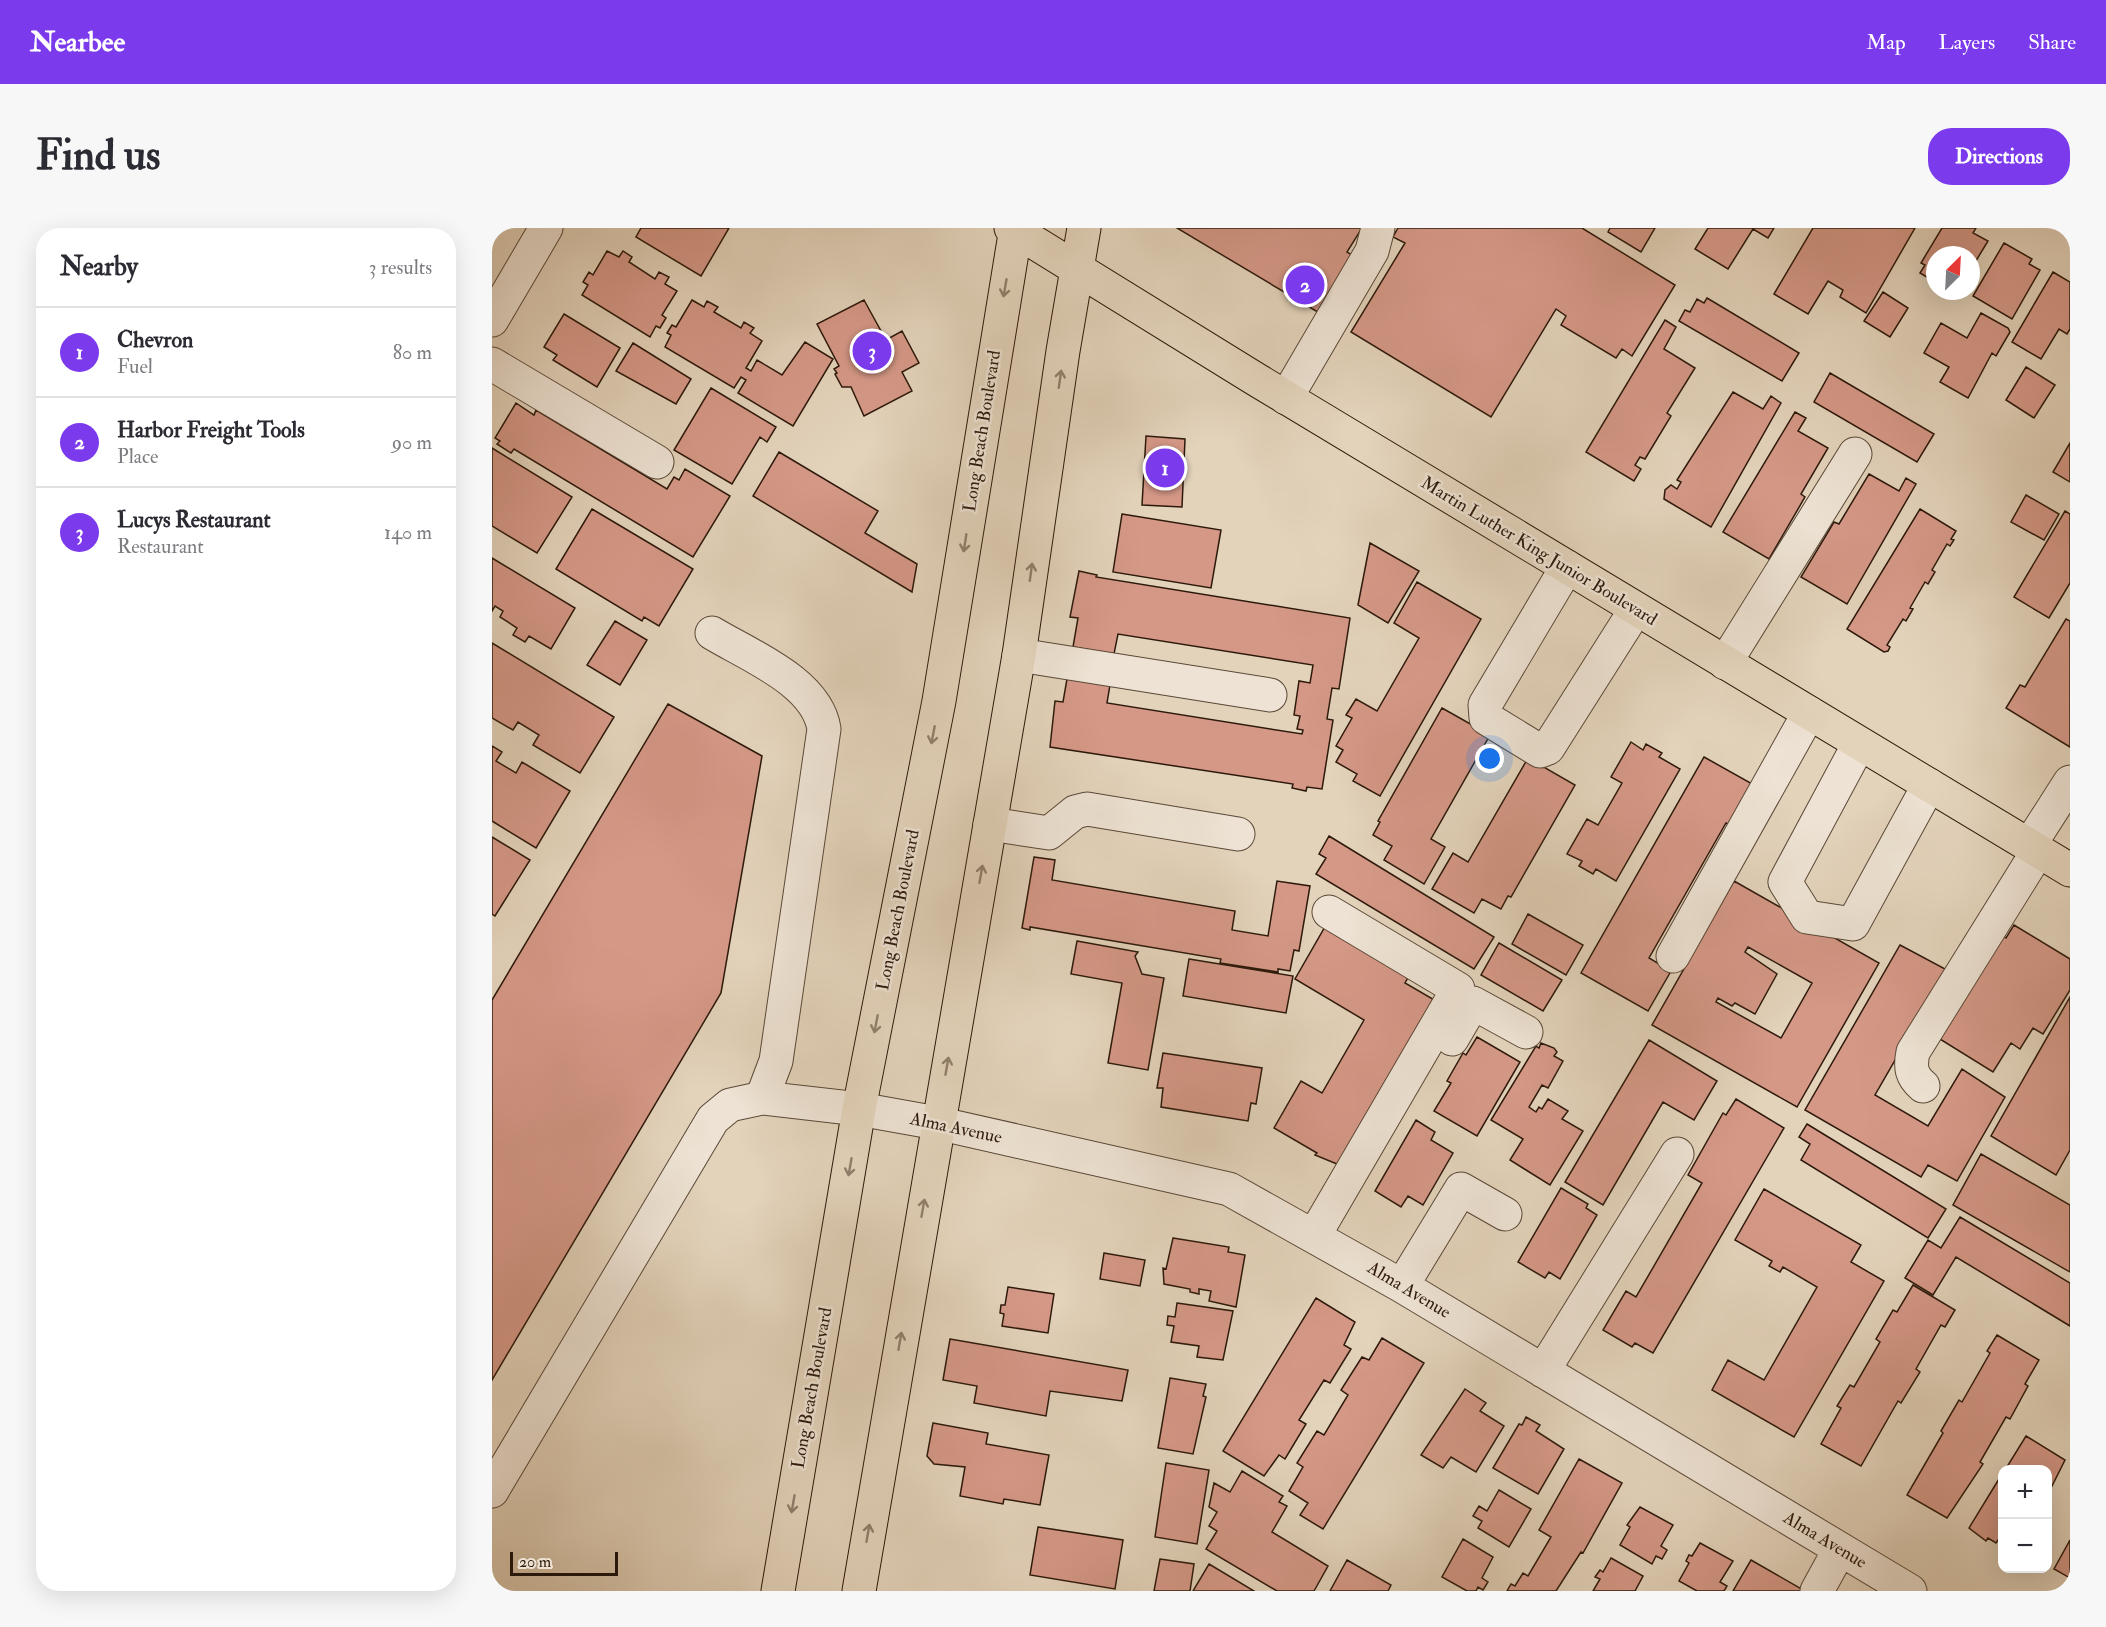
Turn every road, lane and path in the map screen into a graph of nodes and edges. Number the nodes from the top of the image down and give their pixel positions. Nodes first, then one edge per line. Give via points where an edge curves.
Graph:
1 (546, 228) edge
2 (1084, 228) edge
3 (1378, 228) edge
4 (1014, 229) edge
5 (1076, 268) junction
6 (492, 320) edge
7 (492, 364) edge
8 (1286, 398) junction
9 (1855, 454) dead end
10 (657, 462) dead end
11 (1567, 567) junction
12 (1636, 609) junction
13 (712, 633) dead end
14 (1019, 656) junction
15 (1725, 663) junction
16 (1270, 695) dead end
17 (1809, 712) junction
18 (1859, 744) junction
19 (2070, 782) edge
20 (1929, 785) junction
21 (990, 824) junction
22 (1238, 834) dead end
23 (2034, 848) junction
24 (2070, 870) edge
25 (1329, 912) dead end
26 (1673, 956) dead end
27 (1526, 1032) dead end
28 (1923, 1086) dead end
29 (762, 1098) junction
30 (859, 1109) junction
31 (937, 1124) junction
32 (1677, 1154) dead end
33 (1505, 1214) dead end
34 (1322, 1240) junction
35 (1402, 1286) junction
36 (1543, 1371) junction
37 (492, 1491) edge
38 (1840, 1549) junction
39 (778, 1591) edge
40 (858, 1591) edge
41 (1816, 1591) edge
42 (1910, 1591) edge

1 - 6 street
2 - 5 main road
3 - 8 street via 1372,251
4 - 5 main road, Martin Luther King Junior Boulevard
4 -> 30 main road, Long Beach Boulevard via 939,700
5 - 8 main road, Martin Luther King Junior Boulevard
14 -> 5 main road
7 - 10 street
8 - 11 main road, Martin Luther King Junior Boulevard
9 - 15 street
11 - 12 main road, Martin Luther King Junior Boulevard
11 - 12 street via 1485,705 1486,718 1540,750 1548,748
12 - 15 main road, Martin Luther King Junior Boulevard
13 - 29 street via 805,691 821,714 824,729 776,1061
14 - 16 street
14 - 21 main road
15 - 17 main road, Martin Luther King Junior Boulevard
17 - 18 main road, Martin Luther King Junior Boulevard
17 - 26 street
18 - 20 main road, Martin Luther King Junior Boulevard
18 - 20 street via 1785,882 1807,917 1853,924
19 - 23 street
20 - 23 main road, Martin Luther King Junior Boulevard
21 - 22 street via 1049,832 1075,812 1088,809
31 -> 21 main road
23 - 24 main road, Martin Luther King Junior Boulevard
23 - 28 street via 1913,1052 1910,1067
25 - 34 street via 1458,989
27 - 34 street via 1473,1003
29 - 30 street, Alma Avenue
29 - 37 street, Alma Avenue via 730,1105 712,1119
30 - 31 street, Alma Avenue
30 -> 39 main road, Long Beach Boulevard
31 - 34 street, Alma Avenue via 1229,1189
40 -> 31 main road
32 - 36 street
33 - 35 street via 1461,1189
34 - 35 street, Alma Avenue
35 - 36 street, Alma Avenue
36 - 38 street, Alma Avenue
38 - 41 street
38 - 42 street, Alma Avenue

